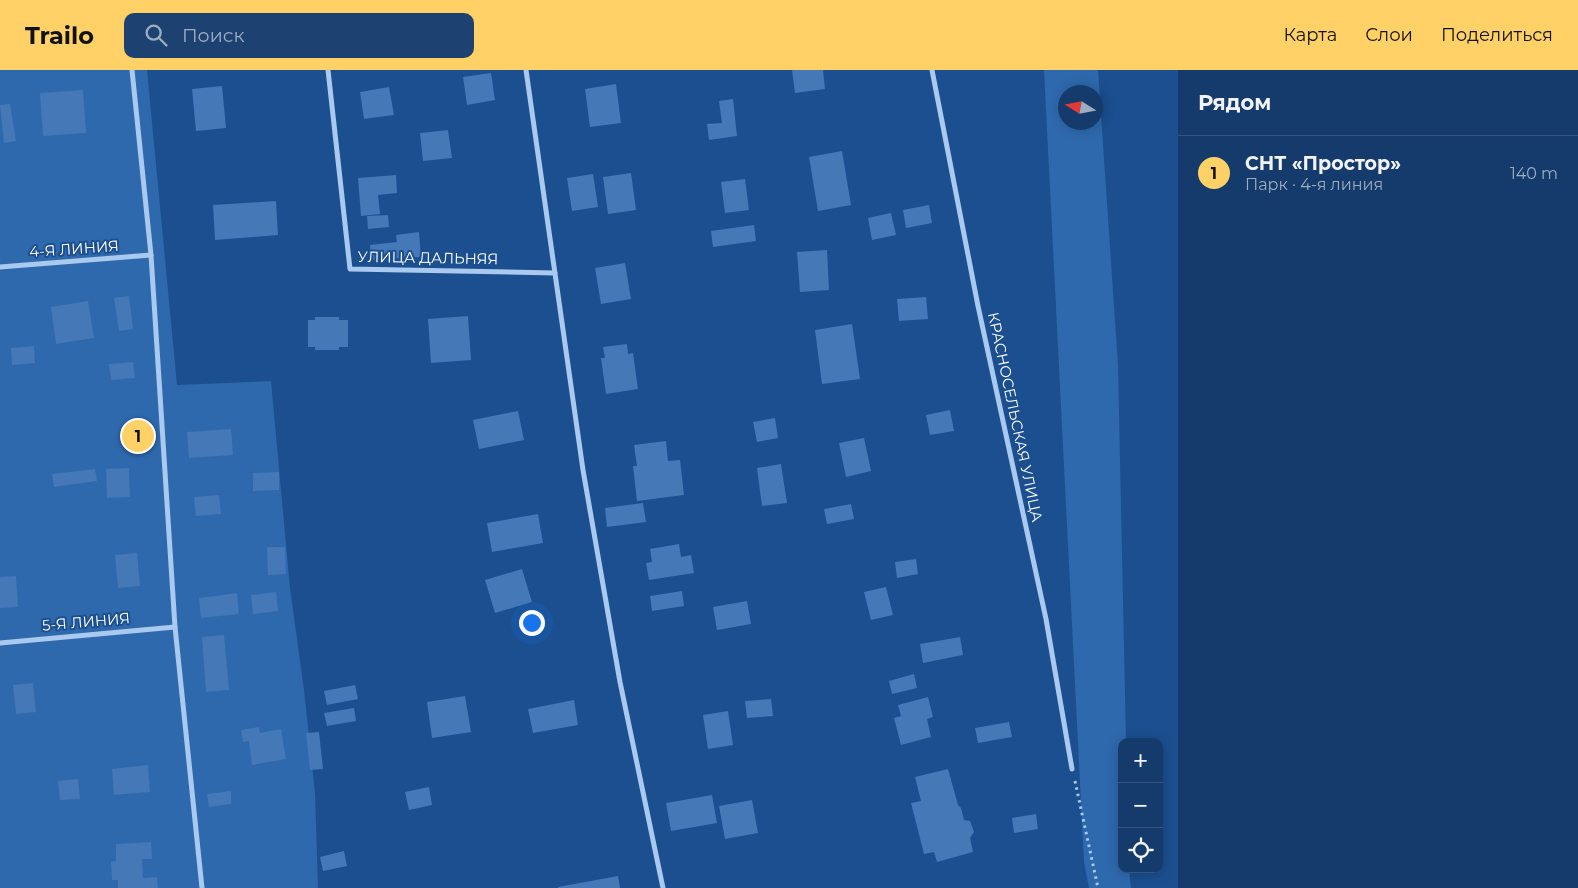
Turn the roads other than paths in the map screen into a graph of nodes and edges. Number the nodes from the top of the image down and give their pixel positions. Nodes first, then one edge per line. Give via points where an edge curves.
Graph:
1 (132, 70) edge
2 (328, 70) edge
3 (526, 70) edge
4 (932, 70) edge
5 (151, 255) junction
6 (0, 267) edge
7 (555, 273) junction
8 (175, 627) junction
9 (0, 643) edge
10 (1072, 769) road end
11 (202, 888) edge
12 (663, 888) edge

1 - 5 street
2 - 7 street, УЛИЦА ДАЛЬНЯЯ via 350,269
3 - 7 street
4 - 10 street, КРАСНОСЕЛЬСКАЯ УЛИЦА via 978,306 1046,619
5 - 6 street, 4-Я ЛИНИЯ
5 - 8 street
7 - 12 street via 583,470 620,682
8 - 9 street, 5-Я ЛИНИЯ
8 - 11 street

